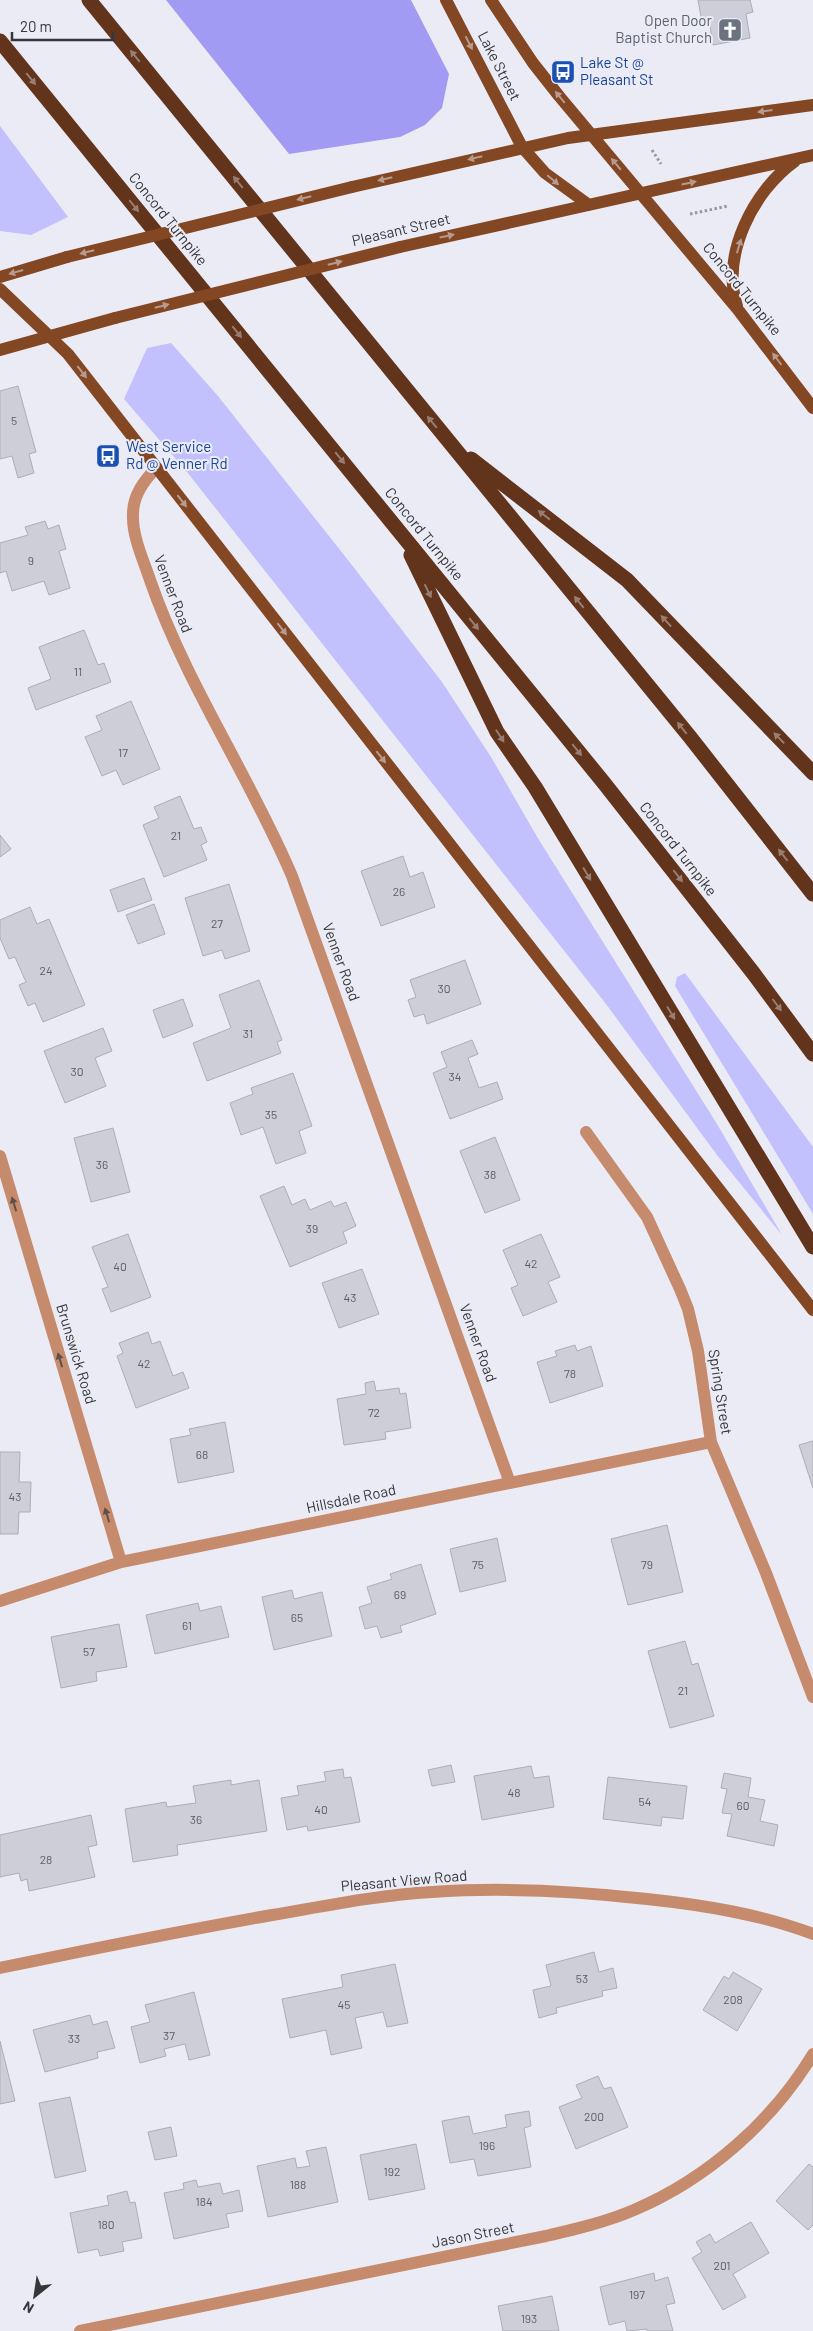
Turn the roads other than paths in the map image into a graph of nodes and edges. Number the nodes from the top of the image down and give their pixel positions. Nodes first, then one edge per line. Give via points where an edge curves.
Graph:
1 (89, 0) edge
2 (446, 0) edge
3 (491, 0) edge
4 (0, 41) edge
5 (813, 105) edge
6 (591, 134) junction
7 (522, 147) junction
8 (813, 155) edge
9 (799, 158) junction
10 (641, 194) junction
11 (590, 205) junction
12 (0, 277) edge
13 (0, 289) edge
14 (739, 311) junction
15 (50, 336) junction
16 (0, 350) edge
17 (813, 408) edge
18 (449, 442) junction
19 (156, 468) junction
20 (399, 531) junction
21 (813, 773) edge
22 (813, 894) edge
23 (813, 1054) edge
24 (586, 1132) dead end
25 (0, 1156) edge
26 (813, 1247) edge
27 (813, 1310) edge
28 (711, 1442) junction
29 (510, 1483) junction
30 (121, 1562) junction
31 (0, 1601) edge
32 (813, 1697) edge
33 (813, 1934) edge
34 (0, 1968) edge
35 (813, 2054) edge
36 (80, 2331) edge

18 -> 1 highway
2 -> 7 main road, Lake Street
6 -> 3 main road, Lake Street via 533,63
4 -> 20 highway, Concord Turnpike
5 -> 6 main road
6 - 7 main road
10 -> 6 main road, Lake Street
7 -> 11 main road, Lake Street via 558,184
7 -> 12 main road, bridge via 66,257
8 - 9 main road, Pleasant Street
10 -> 9 main road, Pleasant Street
14 -> 9 main road via 734,297 733,274 746,224 766,188
10 - 11 main road, Pleasant Street
10 - 14 main road, Concord Turnpike
15 -> 11 main road, Pleasant Street, bridge via 400,247
13 - 15 main road
17 -> 14 main road, Concord Turnpike
15 - 16 main road, Pleasant Street
15 -> 19 main road via 68,354
21 -> 18 highway via 627,580
22 -> 18 highway
19 -> 27 main road
19 - 29 street, Venner Road via 139,490 133,514 137,543 189,674 264,814 292,876
20 -> 23 highway, Concord Turnpike via 680,878
20 -> 26 highway via 497,732 535,787
24 - 28 street, Spring Street via 646,1217 680,1289 695,1337
30 -> 25 street, Brunswick Road
28 - 29 street, Hillsdale Road
28 - 32 street, Spring Street
29 - 30 street, Hillsdale Road
30 - 31 street, Hillsdale Road
33 - 34 street, Pleasant View Road via 774,1921 721,1910 581,1891 432,1892 366,1899 255,1918
35 - 36 street, Jason Street via 767,2114 724,2155 661,2196 617,2217 546,2236

